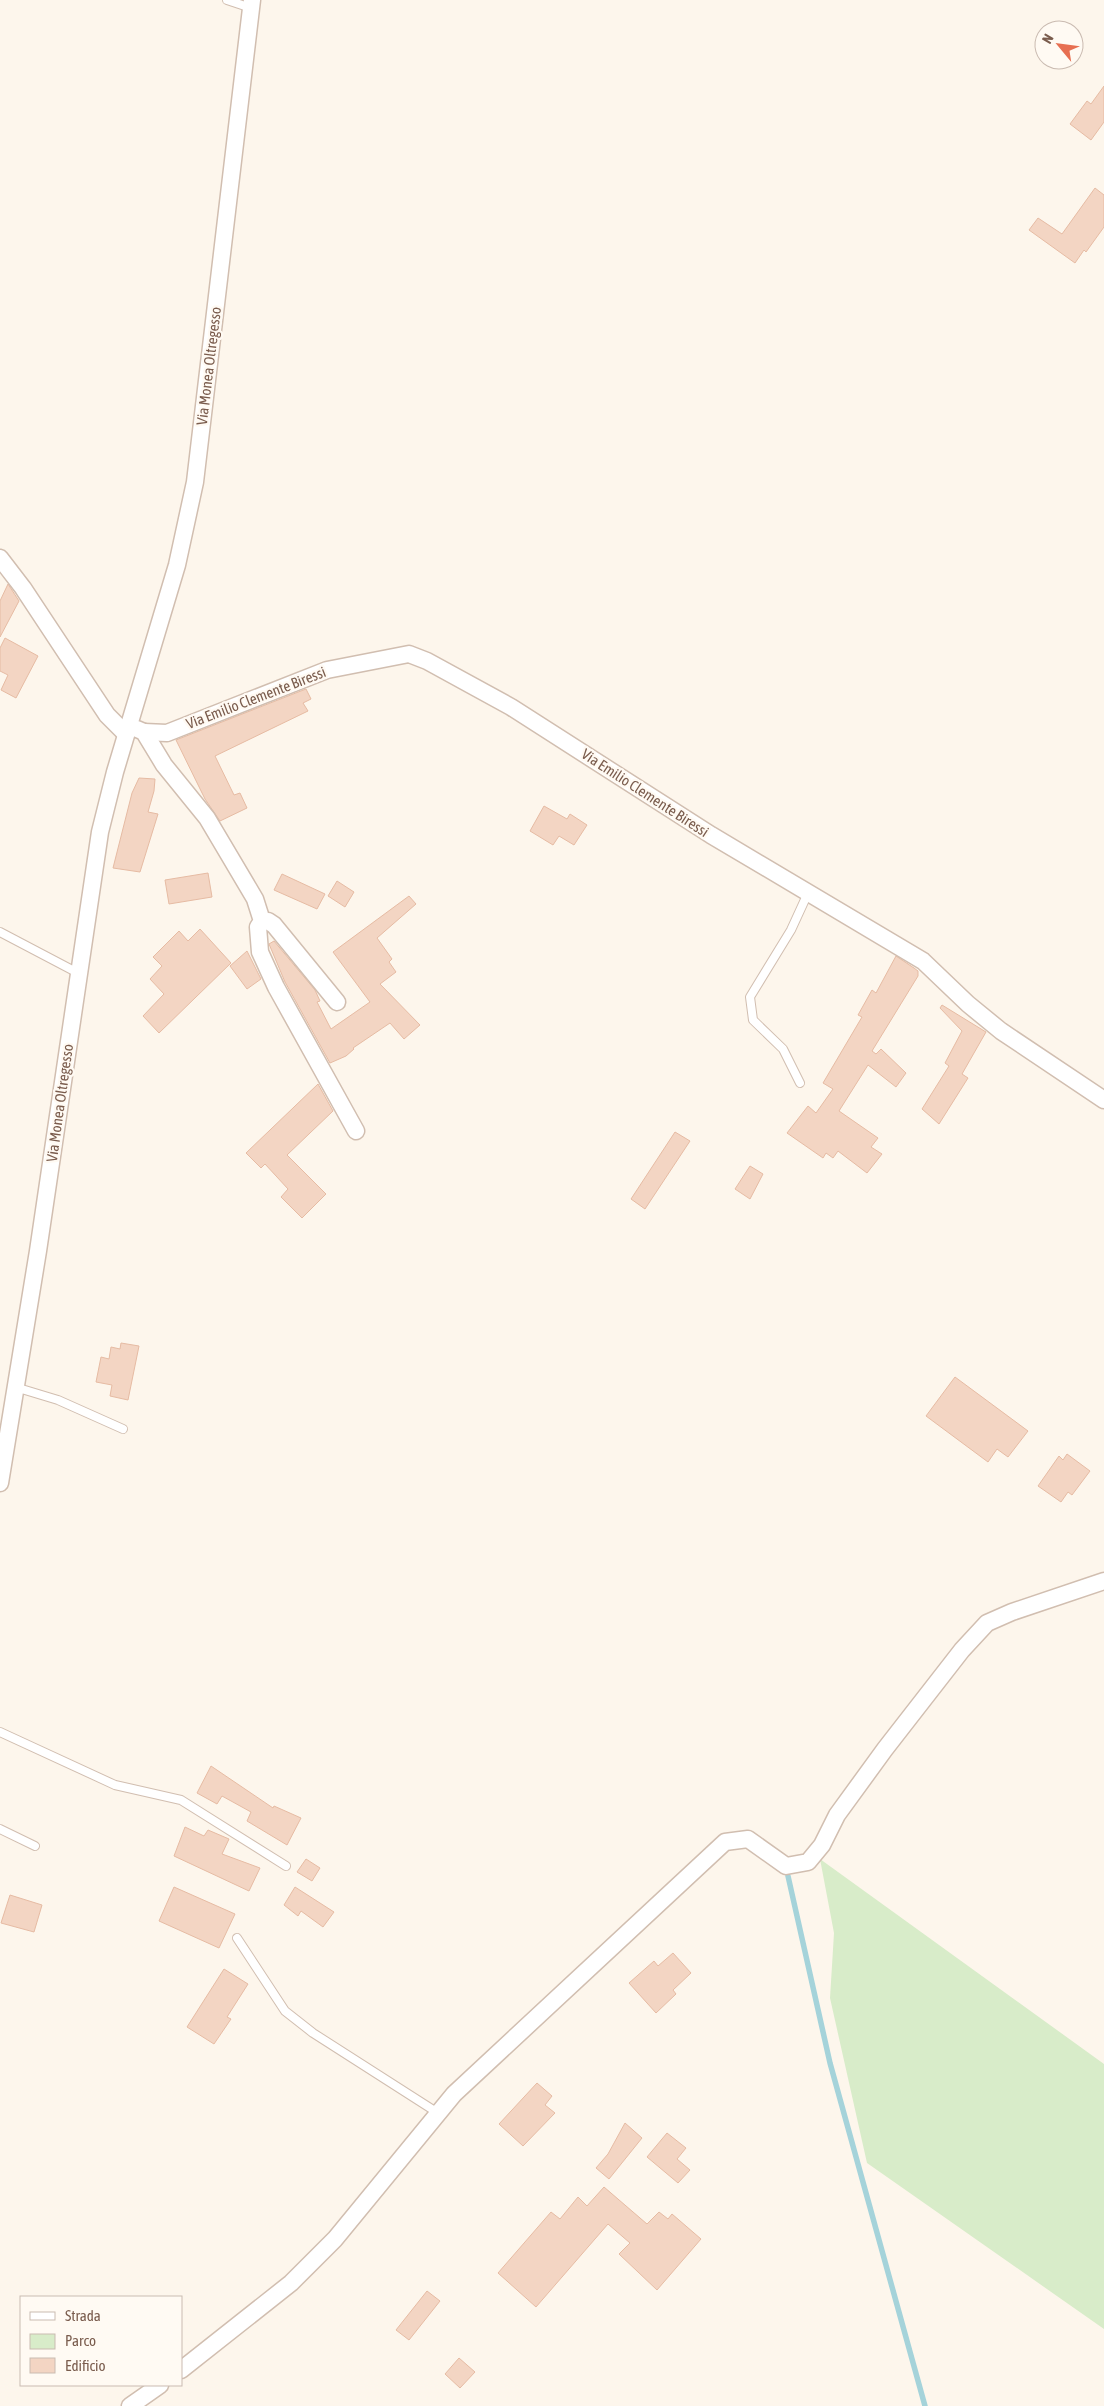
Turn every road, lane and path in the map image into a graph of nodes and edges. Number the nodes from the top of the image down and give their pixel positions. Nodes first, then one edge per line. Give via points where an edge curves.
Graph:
1 (227, 0) edge
2 (251, 4) edge
3 (0, 558) edge
4 (127, 729) junction
5 (144, 732) junction
6 (166, 733) junction
7 (156, 750) junction
8 (808, 893) junction
9 (262, 920) junction
10 (0, 932) edge
11 (78, 973) junction
12 (337, 1002) dead end
13 (800, 1083) dead end
14 (1104, 1100) edge
15 (356, 1131) dead end
16 (15, 1387) junction
17 (123, 1429) dead end
18 (0, 1483) edge
19 (1104, 1581) edge
20 (0, 1732) edge
21 (0, 1829) edge
22 (35, 1846) dead end
23 (286, 1866) dead end
24 (237, 1938) dead end
25 (438, 2113) junction
26 (182, 2369) edge
27 (159, 2386) edge
28 (130, 2406) edge

1 - 2 lane
2 - 4 street, Via Monea Oltregesso via 195,482 177,565
3 - 4 street via 24,588 107,715
4 - 5 street
4 - 11 street, Via Monea Oltregesso via 100,832
5 - 6 street, Via Emilio Clemente Biressi
5 - 7 street
6 - 7 street
6 - 8 street, Via Emilio Clemente Biressi via 327,670 409,654 511,707
7 - 9 street via 164,765 207,818 255,899
8 - 13 lane via 791,930 750,997 753,1020 783,1049
8 - 14 street, Via Emilio Clemente Biressi via 923,961 1001,1031
9 - 12 street via 274,925
9 - 15 street via 258,927 260,952
10 - 11 lane
11 - 16 street, Via Monea Oltregesso
16 - 17 lane via 58,1400
16 - 18 street, Via Monea Oltregesso
19 - 25 street via 987,1623 884,1749 808,1862 786,1866 748,1839 725,1842 454,2094
20 - 23 lane via 115,1785 181,1800
21 - 22 lane
24 - 25 lane via 285,2011 313,2033
25 - 26 street via 335,2239 291,2283
27 - 28 street

